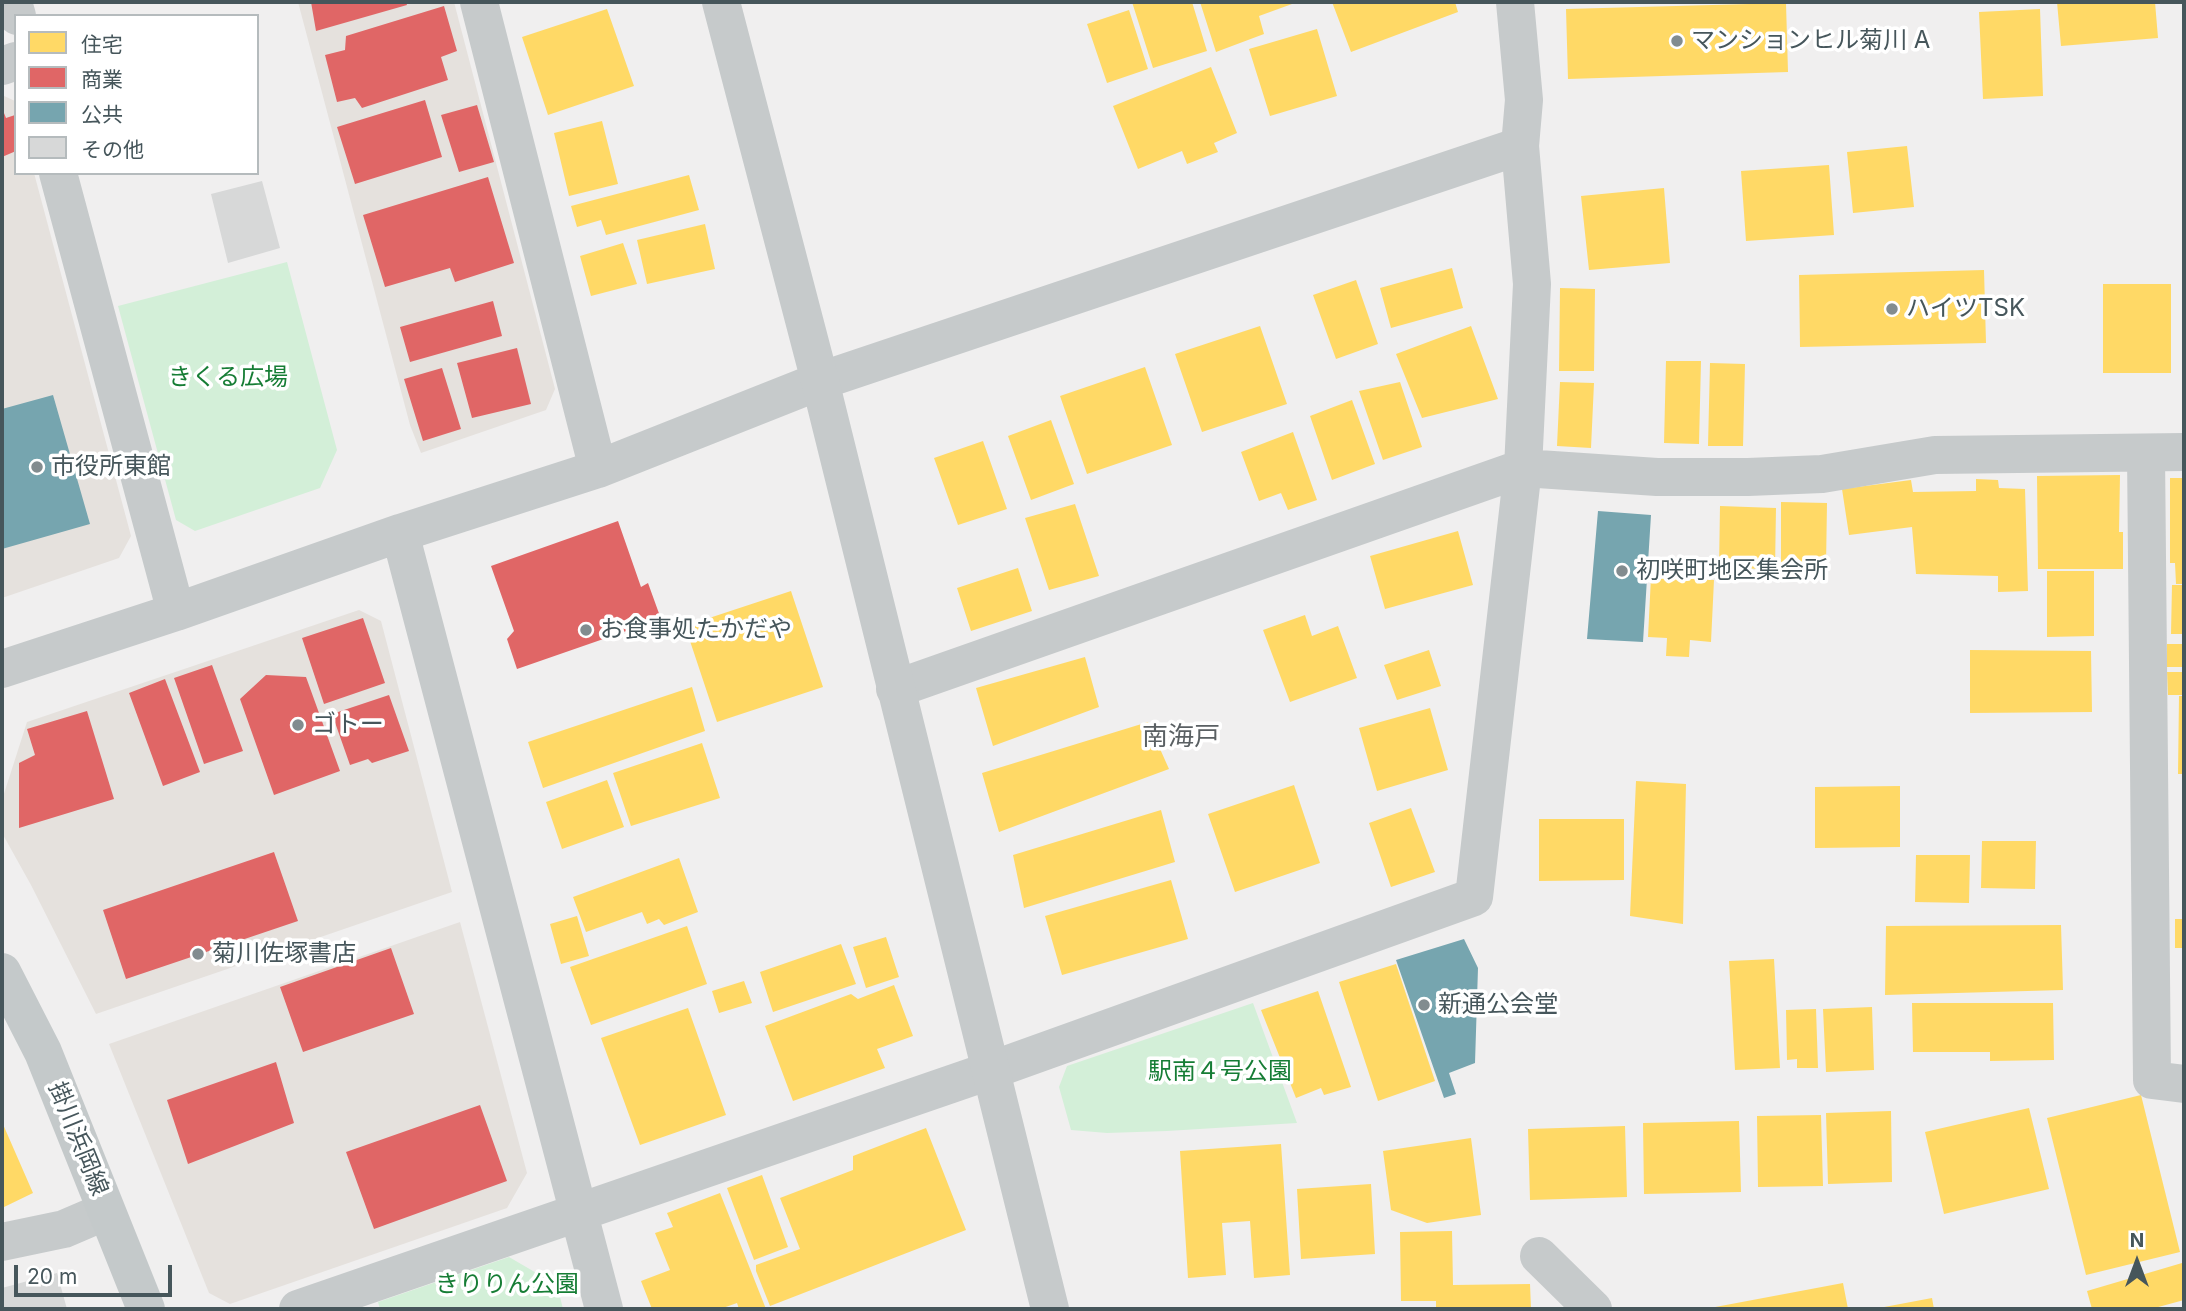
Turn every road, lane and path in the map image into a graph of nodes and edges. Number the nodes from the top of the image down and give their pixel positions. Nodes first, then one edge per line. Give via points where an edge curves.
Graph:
1 (479, 2) edge
2 (721, 2) edge
3 (1515, 2) edge
4 (1520, 146) junction
5 (59, 175) edge
6 (820, 381) junction
7 (2184, 452) edge
8 (2146, 453) junction
9 (1523, 468) junction
10 (598, 469) junction
11 (400, 533) junction
12 (176, 612) junction
13 (2, 670) edge
14 (895, 689) junction
15 (2, 972) edge
16 (992, 1070) junction
17 (2184, 1084) edge
18 (106, 1211) junction
19 (580, 1211) junction
20 (2, 1242) edge
21 (1539, 1256) dead end
22 (146, 1309) edge
23 (299, 1309) edge
24 (604, 1309) edge
25 (1049, 1309) edge
26 (1593, 1309) edge

1 - 10 street
2 - 6 street
3 - 4 street via 1524,100
4 - 6 street
4 - 9 street via 1532,284
5 - 12 street
6 - 10 street
6 - 14 street
7 - 8 street
8 - 9 street via 1936,455 1822,474 1748,477 1657,477
8 - 17 street via 2152,1080
9 - 14 street
9 - 16 street via 1474,897
10 - 11 street
11 - 12 street
11 - 19 street
12 - 13 street
14 - 16 street
15 - 18 main road, 掛川浜岡線 via 43,1052
16 - 19 street
16 - 25 street
18 - 20 street via 64,1229
18 - 22 main road, 掛川浜岡線
19 - 23 street
19 - 24 street
21 - 26 street

